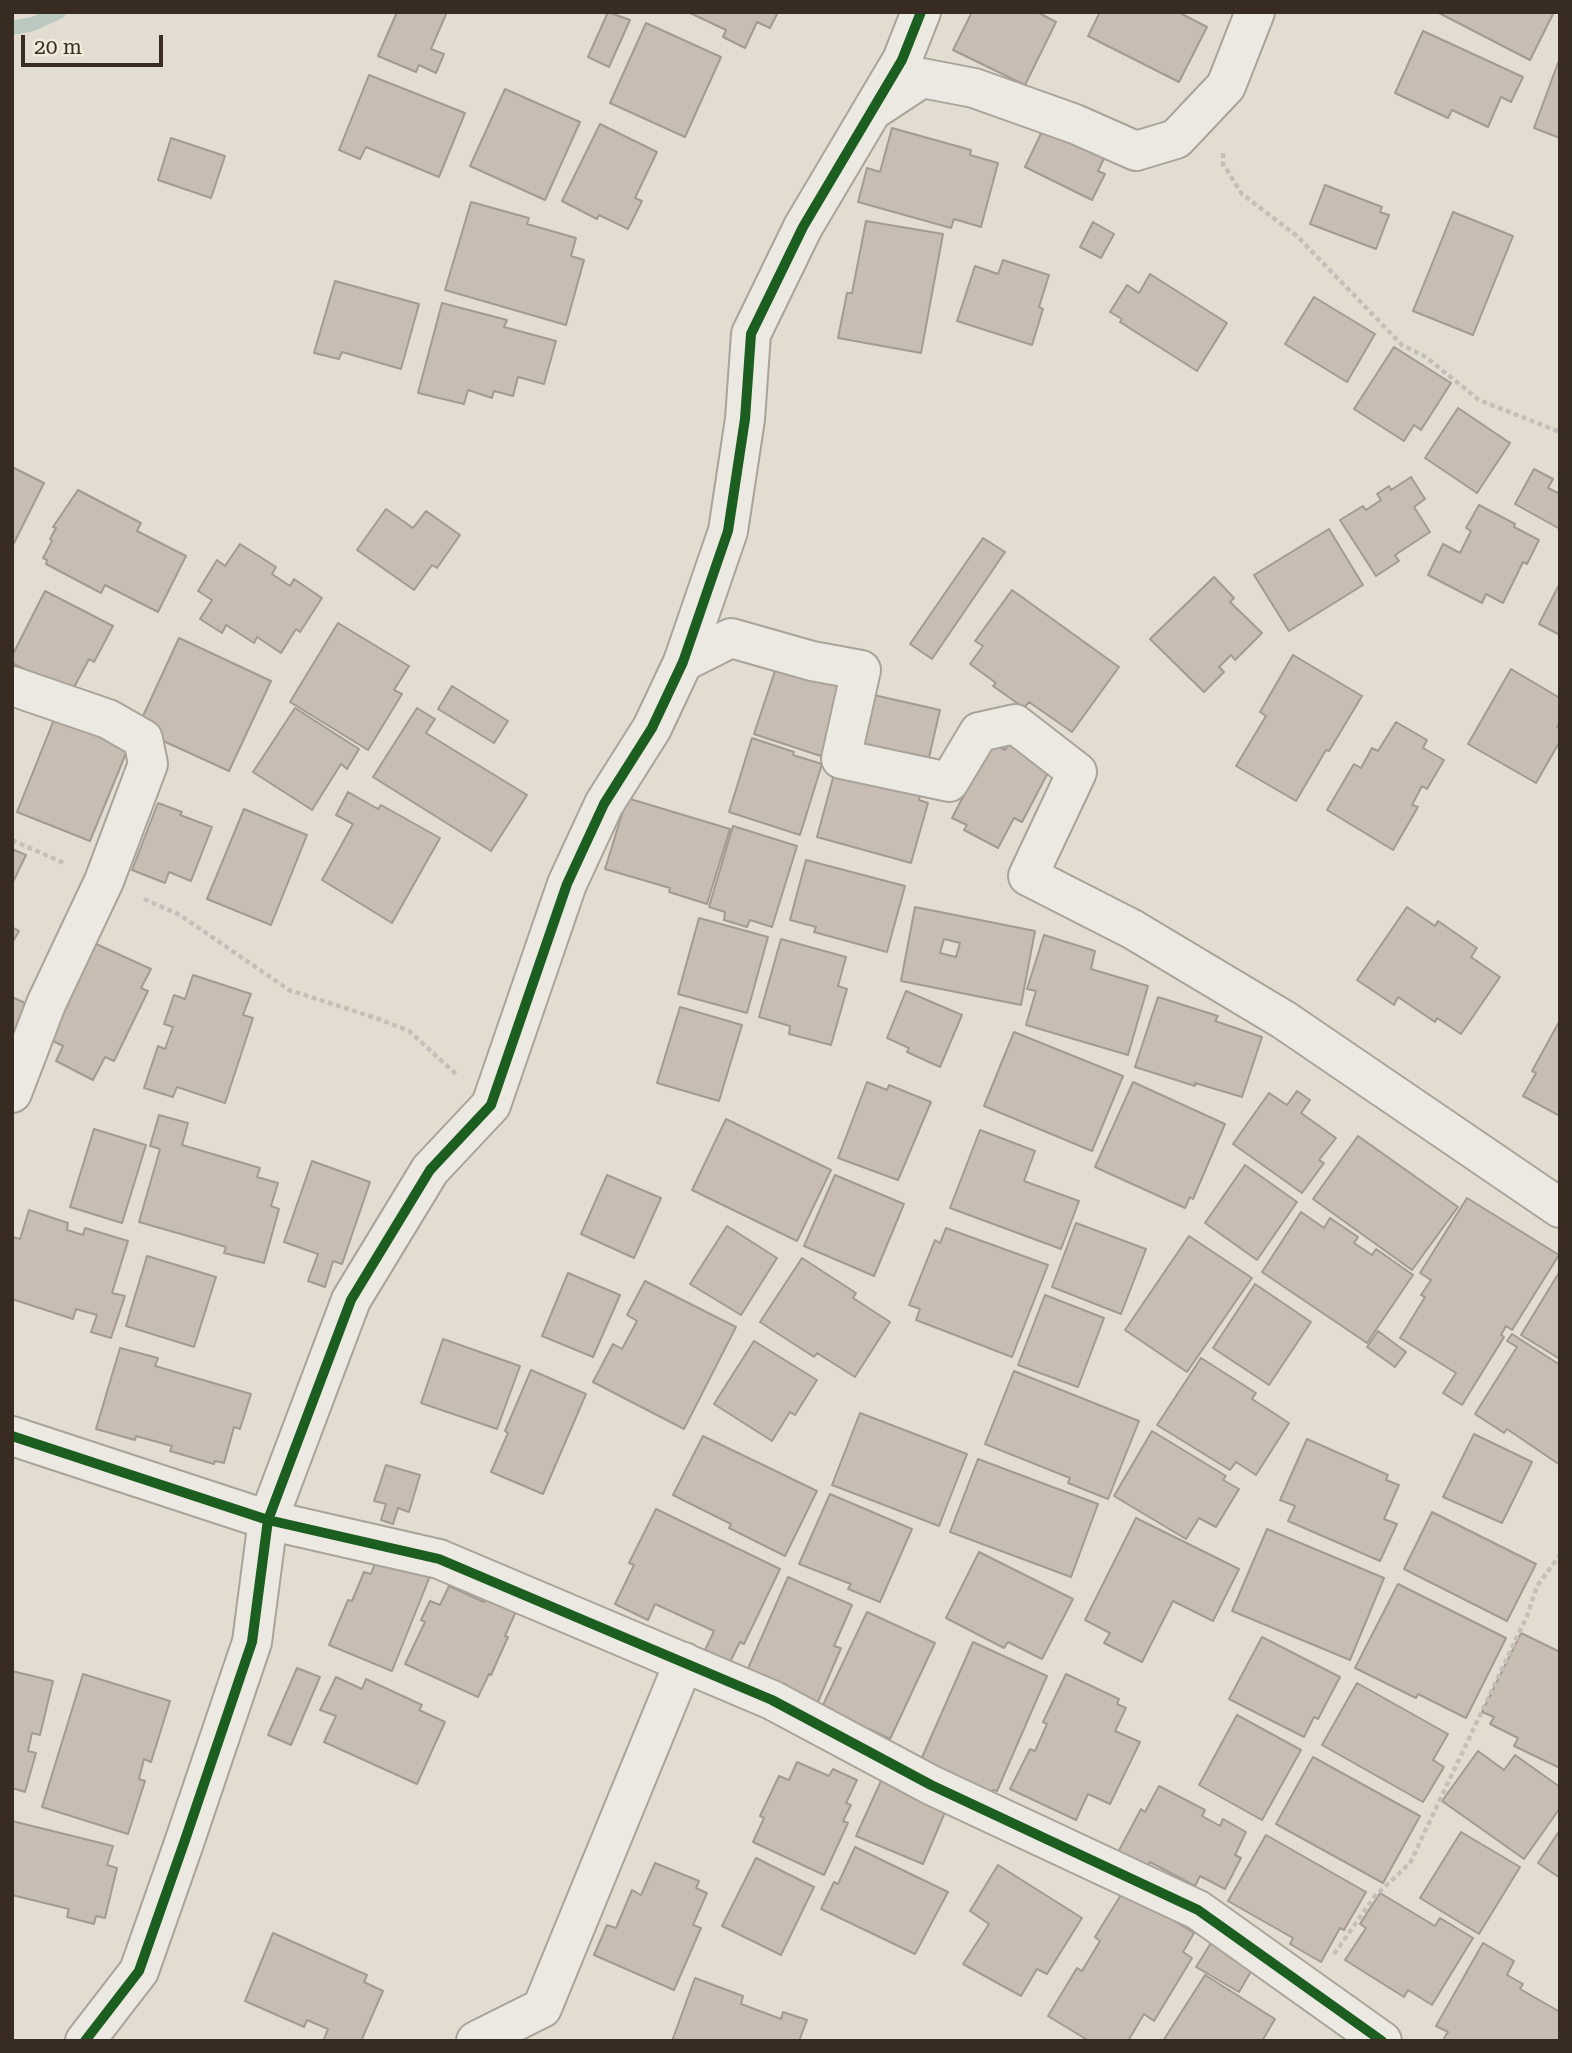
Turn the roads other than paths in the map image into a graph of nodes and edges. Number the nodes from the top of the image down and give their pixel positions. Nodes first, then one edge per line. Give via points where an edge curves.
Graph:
1 (920, 12) edge
2 (1255, 12) edge
3 (870, 112) junction
4 (683, 662) junction
5 (12, 686) edge
6 (12, 1093) edge
7 (1560, 1208) edge
8 (12, 1436) edge
9 (268, 1520) junction
10 (684, 1662) junction
11 (85, 2041) edge
12 (476, 2041) edge
13 (1382, 2041) edge

1 - 3 street via 902,60
2 - 3 street via 1226,86 1176,139 1136,151 974,88 922,78
3 - 4 street via 803,227 751,334 728,531
4 - 7 street via 731,638 861,670 841,759 949,782 979,732 1015,724 1077,772 1028,876 1132,929 1284,1020
4 - 9 street via 652,728 604,804 567,884 491,1105 430,1170 351,1300
5 - 6 street via 108,719 143,739 148,764 104,881 46,1004
8 - 9 street
9 - 10 street via 439,1559
9 - 11 street via 251,1642 184,1843 139,1971
10 - 12 street via 542,2008
10 - 13 street via 772,1700 931,1784 1198,1910

